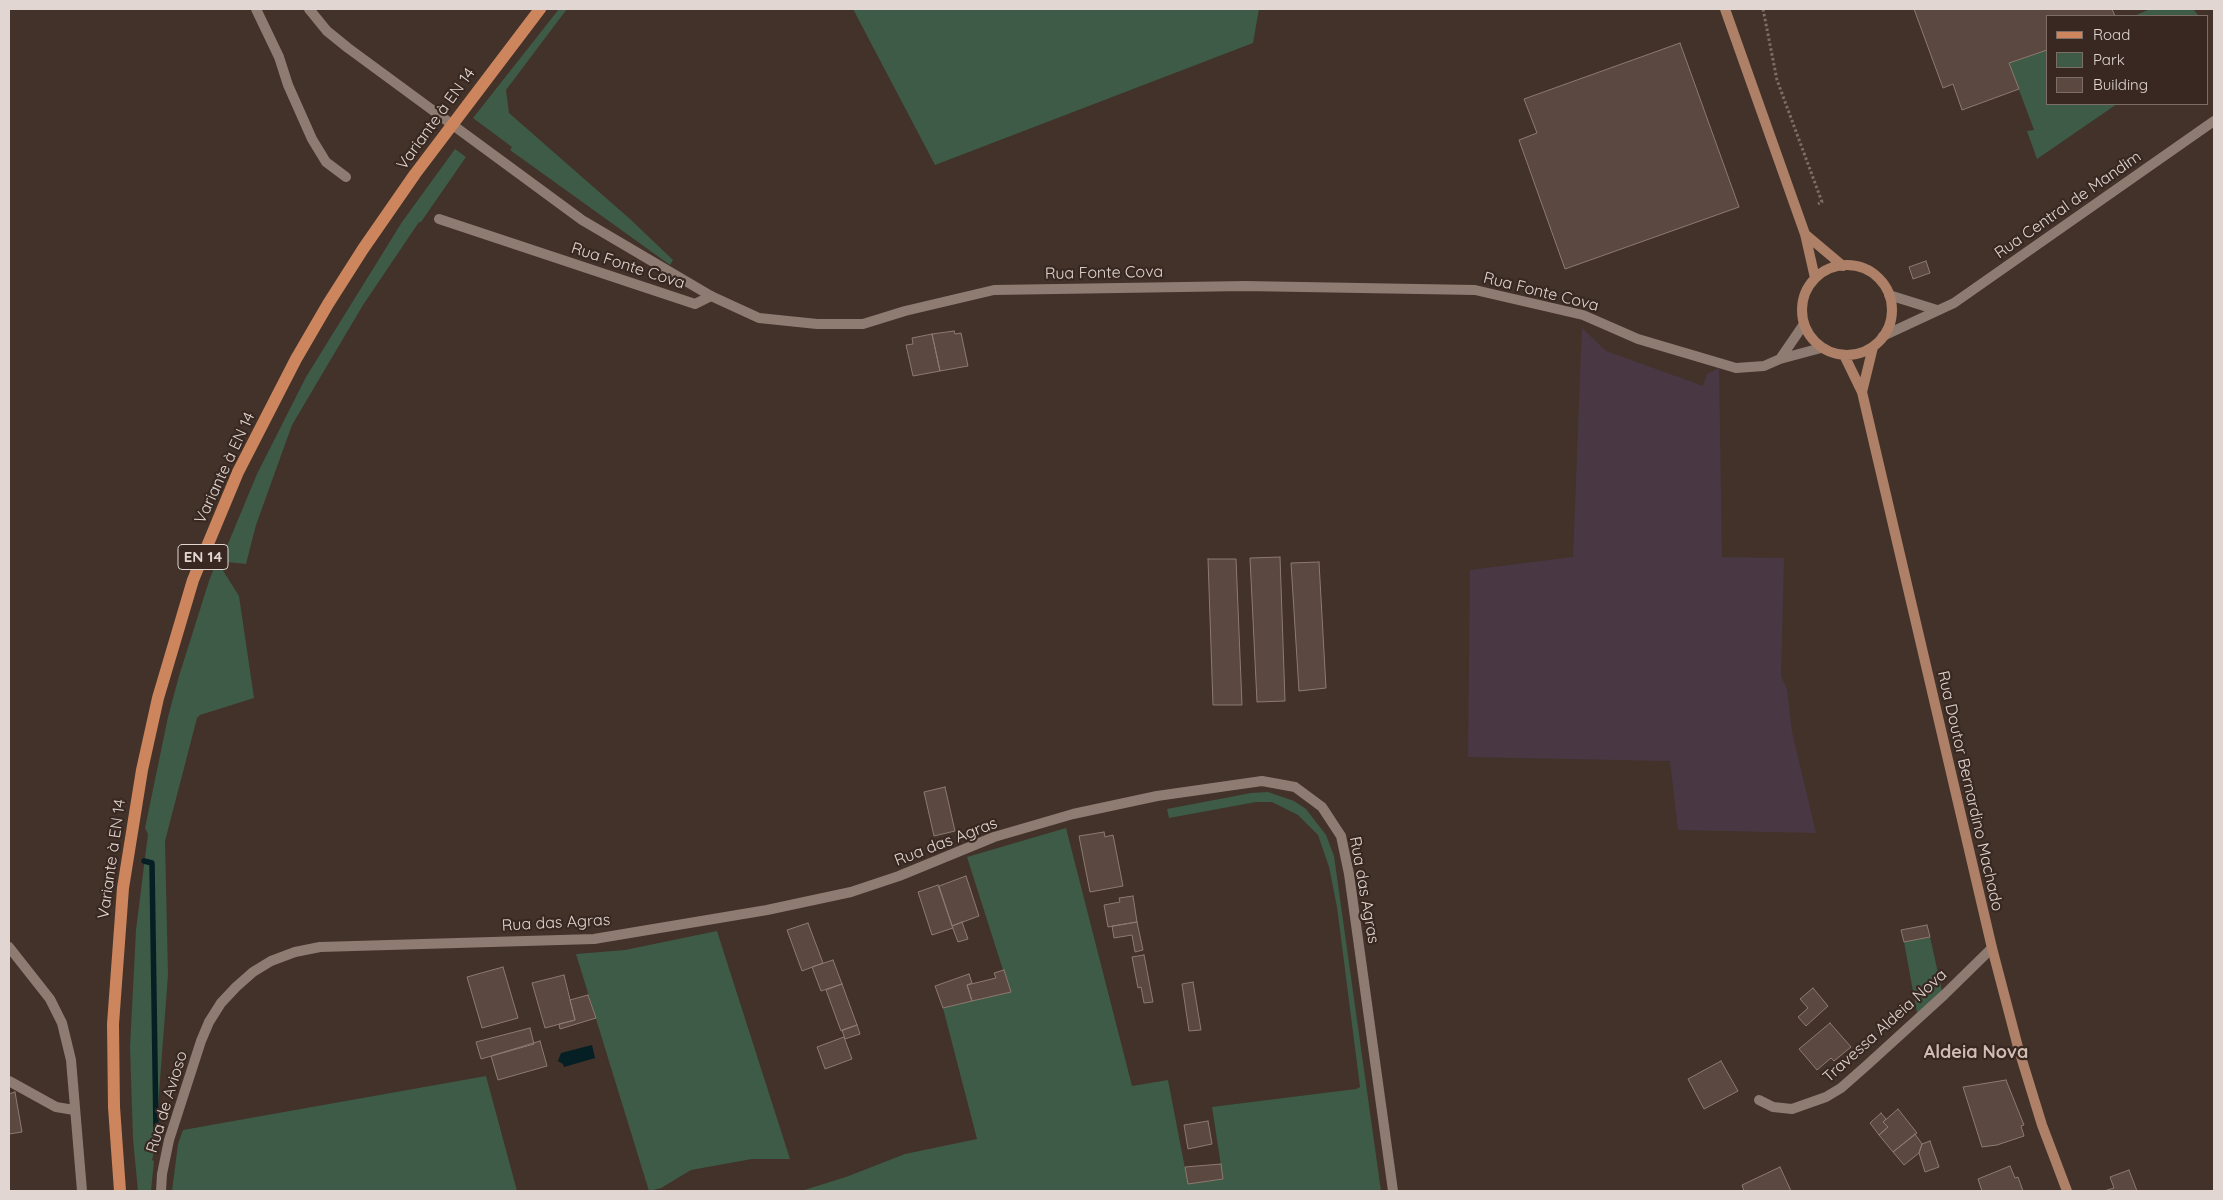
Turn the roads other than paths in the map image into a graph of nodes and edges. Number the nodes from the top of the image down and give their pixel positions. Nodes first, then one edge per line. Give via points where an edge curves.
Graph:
1 (256, 9) edge
2 (309, 9) edge
3 (540, 9) edge
4 (1725, 9) edge
5 (2214, 121) edge
6 (346, 177) dead end
7 (439, 220) dead end
8 (1805, 234) junction
9 (1844, 266) junction
10 (1816, 278) junction
11 (1889, 295) junction
12 (711, 296) junction
13 (1937, 310) junction
14 (1804, 324) junction
15 (1883, 336) junction
16 (1873, 347) junction
17 (1821, 348) junction
18 (1844, 355) junction
19 (1780, 359) junction
20 (1862, 392) junction
21 (9, 947) edge
22 (1992, 948) junction
23 (209, 1022) joint
24 (9, 1081) edge
25 (1759, 1100) dead end
26 (74, 1110) junction
27 (82, 1191) edge
28 (120, 1191) edge
29 (161, 1191) edge
30 (1393, 1191) edge
31 (2066, 1191) edge

1 - 6 street via 312,139 326,162
2 - 12 street via 327,31 582,220
3 - 28 main road, Variante à EN 14 / EN 14 via 415,174 328,304 238,472 193,580 158,698 142,770 123,888 113,1024
4 - 8 main road
5 - 13 street, Rua Central de Mandim via 1994,276 1954,303
7 - 12 street, Rua Fonte Cova via 695,304
8 - 9 main road
8 - 10 main road
9 - 10 main road via 1828,269
9 - 11 main road via 1858,267 1871,273 1882,282
10 - 14 main road via 1803,299
11 - 13 street
11 - 15 main road via 1892,309 1890,324
12 - 19 street, Rua Fonte Cova via 759,318 818,324 863,324 994,290 1245,286 1475,290 1583,315 1638,339 1736,368 1764,366
13 - 15 street, Rua Central de Mandim
14 - 17 main road
14 - 19 street
15 - 16 main road
16 - 18 main road
16 - 20 main road, Rua Doutor Bernardino Machado
17 - 18 main road
17 - 19 street, Rua Fonte Cova
18 - 20 main road, Rua Doutor Bernardino Machado
20 - 22 main road, Rua Doutor Bernardino Machado
21 - 26 street via 50,999 62,1023 71,1060
22 - 25 street, Travessa Aldeia Nova via 1873,1060 1826,1098 1792,1109 1773,1107
22 - 31 main road, Rua Doutor Bernardino Machado via 2042,1126
23 - 29 street, Rua de Avioso via 169,1140
23 - 30 street, Rua das Agras via 231,992 253,972 270,961 307,948 594,939 767,910 859,889 994,838 1074,814 1158,796 1262,781 1296,787 1322,807 1341,836
24 - 26 street via 56,1107
26 - 27 street

